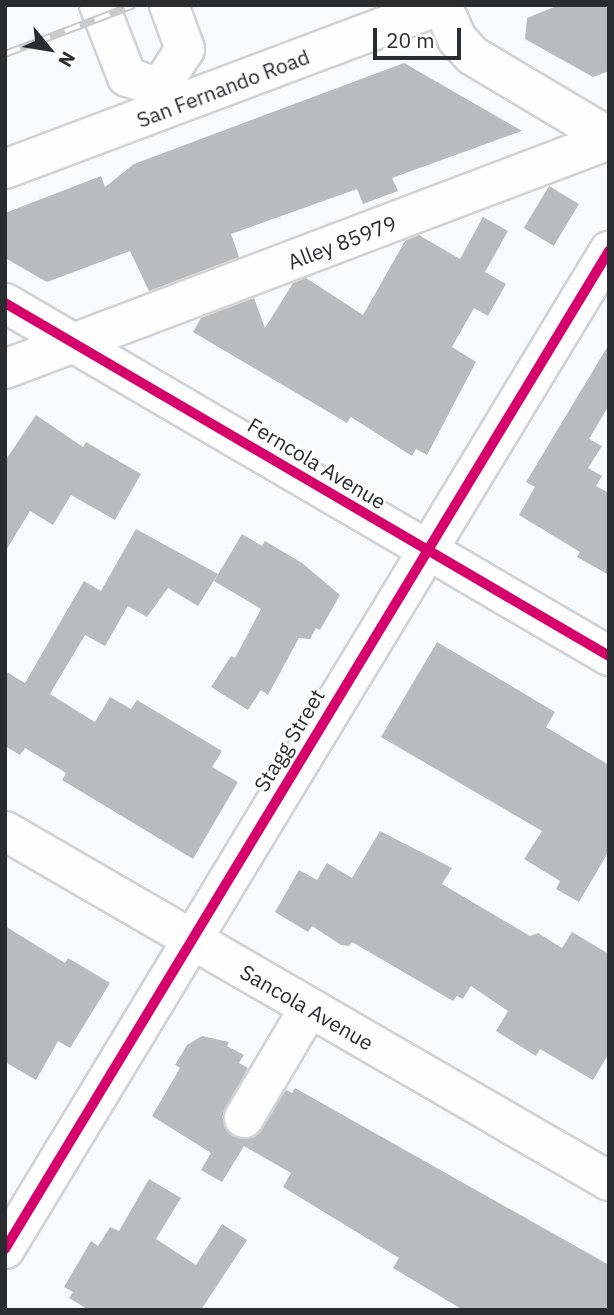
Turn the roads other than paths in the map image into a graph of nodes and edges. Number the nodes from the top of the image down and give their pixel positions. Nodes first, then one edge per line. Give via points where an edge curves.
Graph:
1 (99, 5) edge
2 (169, 5) edge
3 (441, 5) edge
4 (164, 98) junction
5 (609, 138) edge
6 (5, 169) edge
7 (609, 251) edge
8 (5, 303) edge
9 (75, 344) junction
10 (5, 369) edge
11 (425, 549) junction
12 (609, 656) edge
13 (5, 831) edge
14 (192, 940) junction
15 (309, 1008) junction
16 (244, 1118) dead end
17 (609, 1181) edge
18 (5, 1249) edge

1 - 4 street via 127,77
2 - 4 street via 185,49
3 - 4 street, San Fernando Road
3 - 5 street via 457,39 473,56
4 - 6 street, San Fernando Road
5 - 9 street, Alley 85979
7 - 11 street, Stagg Street
8 - 9 street, Ferncola Avenue
9 - 10 street, Alley 85979
9 - 11 street, Ferncola Avenue
11 - 12 street, Ferncola Avenue
11 - 14 street, Stagg Street
13 - 14 street, Sancola Avenue
14 - 15 street, Sancola Avenue
14 - 18 street, Stagg Street
15 - 16 street
15 - 17 street, Sancola Avenue

